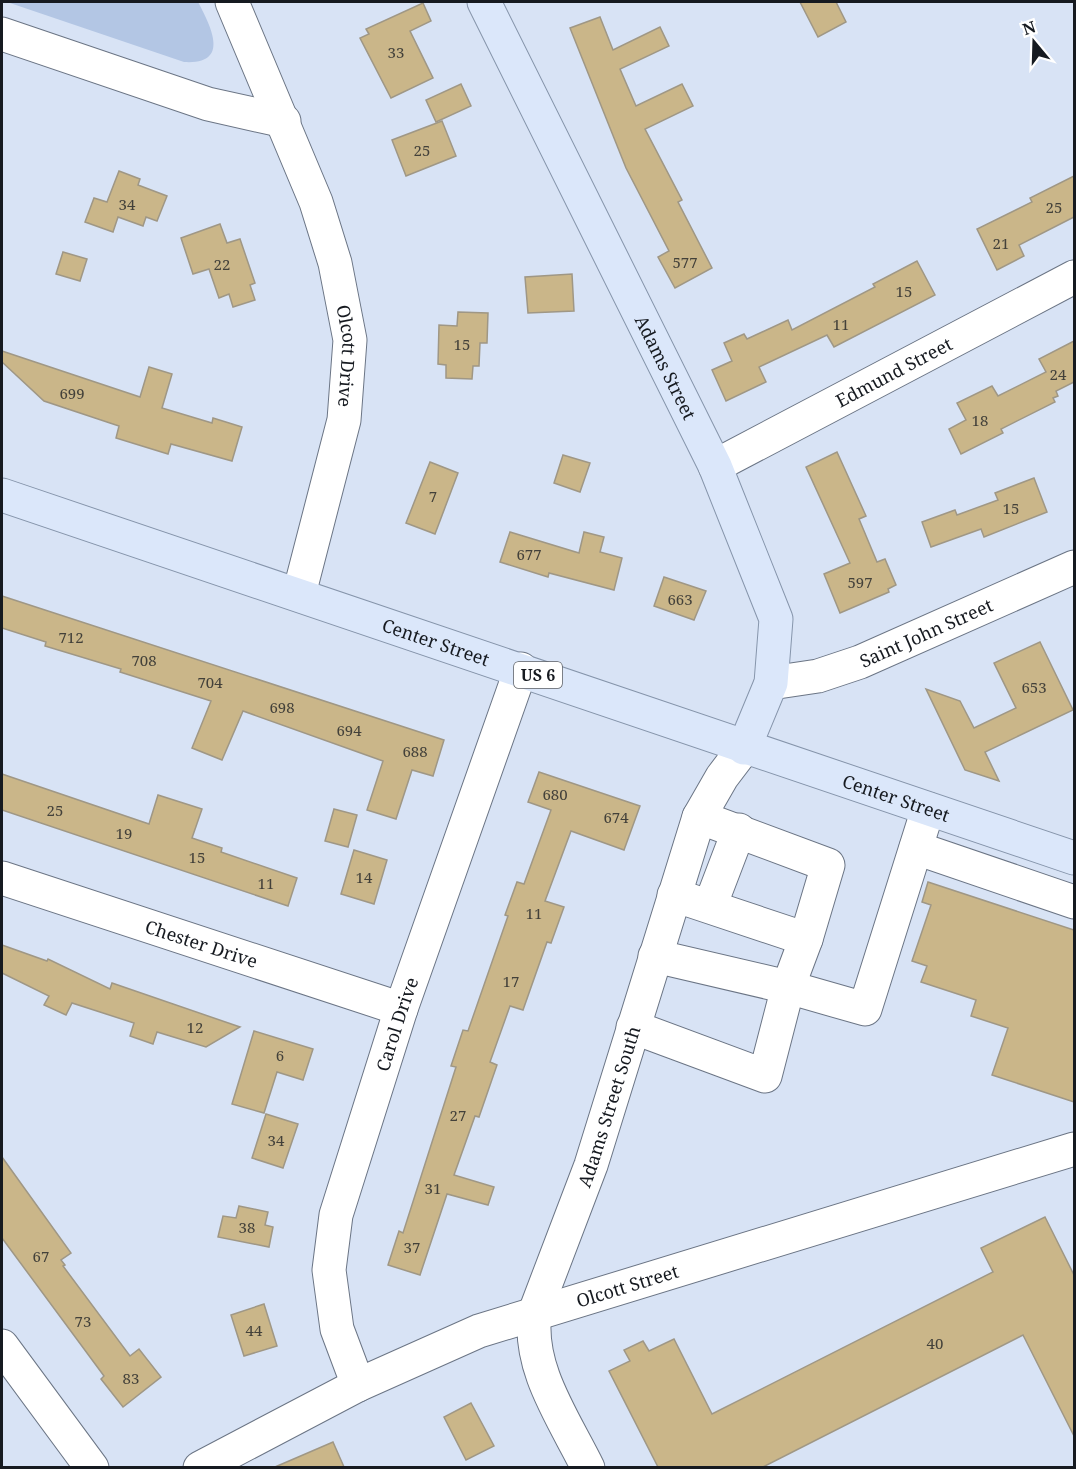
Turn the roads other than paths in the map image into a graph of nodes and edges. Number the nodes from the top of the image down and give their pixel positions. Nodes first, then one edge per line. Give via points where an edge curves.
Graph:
1 (232, 2) edge
2 (484, 2) edge
3 (2, 34) edge
4 (284, 121) junction
5 (1074, 277) edge
6 (715, 466) junction
7 (2, 495) edge
8 (1074, 567) edge
9 (299, 594) junction
10 (522, 669) junction
11 (771, 683) junction
12 (744, 748) junction
13 (928, 809) junction
14 (699, 817) junction
15 (740, 830) junction
16 (916, 848) junction
17 (1074, 858) edge
18 (2, 878) edge
19 (674, 895) junction
20 (1074, 902) edge
21 (710, 906) junction
22 (806, 939) junction
23 (655, 956) junction
24 (788, 987) junction
25 (401, 1009) junction
26 (633, 1027) junction
27 (1074, 1149) edge
28 (535, 1312) junction
29 (2, 1346) edge
30 (357, 1385) junction
31 (92, 1467) edge
32 (200, 1467) edge
33 (588, 1467) edge

1 - 4 street, Olcott Drive
2 - 6 main road, Adams Street
3 - 4 street via 208,104
4 - 9 street, Olcott Drive via 335,263 350,340 344,420
5 - 6 street, Edmund Street
6 - 11 main road, Adams Street via 776,619
7 - 9 main road, Center Street / US 6
8 - 11 street, Saint John Street via 860,662 818,676
9 - 10 main road, Center Street / US 6
10 - 12 main road, Center Street / US 6
10 - 25 street, Carol Drive
11 - 12 main road, Adams Street
12 - 13 main road, Center Street / US 6
12 - 14 street, Adams Street South
13 - 16 street
13 - 17 main road, Center Street / US 6
14 - 15 street
14 - 19 street, Adams Street South
15 - 21 street
15 - 22 street via 828,865
16 - 20 street
16 - 24 street via 866,1010
18 - 25 street, Chester Drive
19 - 21 street
19 - 23 street, Adams Street South
21 - 22 street
22 - 24 street
23 - 24 street
23 - 26 street, Adams Street South
24 - 26 street via 765,1076
25 - 30 street, Carol Drive via 336,1215 329,1270 337,1329
26 - 28 street, Adams Street South via 591,1166
27 - 28 street, Olcott Street via 784,1240
28 - 30 street, Olcott Street via 436,1349
28 - 33 street, Adams Street South via 532,1331 538,1363
29 - 31 street
30 - 32 street, Olcott Street

